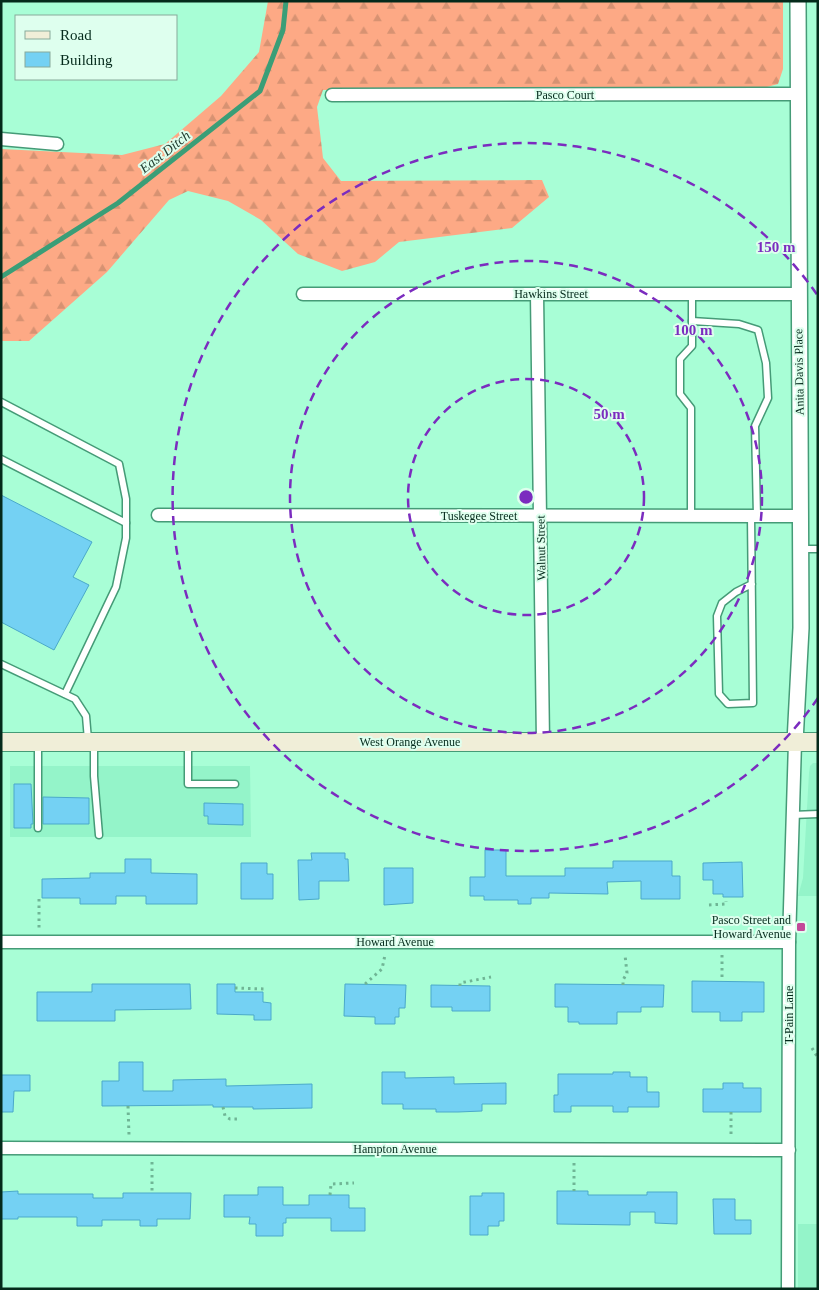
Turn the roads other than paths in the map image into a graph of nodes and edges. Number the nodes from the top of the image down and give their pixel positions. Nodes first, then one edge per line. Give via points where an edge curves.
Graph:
1 (798, 1) edge
2 (798, 94) junction
3 (332, 95) dead end
4 (1, 139) edge
5 (57, 144) dead end
6 (303, 294) dead end
7 (537, 294) junction
8 (692, 294) junction
9 (798, 294) junction
10 (692, 321) junction
11 (1, 402) edge
12 (1, 459) edge
13 (158, 515) dead end
14 (540, 516) junction
15 (691, 516) junction
16 (754, 516) junction
17 (801, 516) junction
18 (126, 523) junction
19 (801, 549) junction
20 (818, 549) edge
21 (752, 584) junction
22 (1, 664) edge
23 (64, 694) junction
24 (1, 742) edge
25 (38, 742) junction
26 (91, 742) junction
27 (188, 742) junction
28 (543, 742) junction
29 (795, 742) junction
30 (818, 742) edge
31 (235, 784) dead end
32 (792, 814) junction
33 (818, 814) edge
34 (38, 828) dead end
35 (99, 835) dead end
36 (1, 942) edge
37 (790, 942) junction
38 (1, 1148) edge
39 (789, 1150) junction
40 (788, 1289) edge

1 - 2 street, Anita Davis Place
2 - 3 street, Pasco Court
2 - 9 street, Anita Davis Place
4 - 5 street
6 - 7 street, Hawkins Street
7 - 8 street, Hawkins Street
7 - 14 street, Walnut Street
8 - 9 street, Hawkins Street
8 - 10 lane
9 - 17 street, Anita Davis Place
10 - 15 lane via 692,346 680,359 680,394 691,408
10 - 16 lane via 739,324 758,330 766,363 768,398 755,426
11 - 18 lane via 120,464
12 - 18 lane
13 - 14 street, Tuskegee Street
14 - 15 street, Tuskegee Street
14 - 28 street, Walnut Street
15 - 16 street, Tuskegee Street
16 - 17 street, Tuskegee Street
16 - 21 lane
17 - 19 street, Anita Davis Place
18 - 23 lane via 116,587
19 - 20 lane
19 - 29 street, Anita Davis Place
21 - 21 lane via 722,602 717,616 719,694 728,704 753,703
22 - 23 lane
23 - 26 lane via 74,699 86,716
24 - 25 main road, West Orange Avenue
25 - 26 main road, West Orange Avenue
25 - 34 lane
26 - 27 main road, West Orange Avenue
26 - 35 lane
27 - 28 main road, West Orange Avenue
27 - 31 lane via 188,784
28 - 29 main road, West Orange Avenue
29 - 30 main road, West Orange Avenue
29 - 32 street, T-Pain Lane
32 - 33 lane
32 - 37 street, T-Pain Lane
36 - 37 street, Howard Avenue
37 - 39 street, T-Pain Lane
38 - 39 street, Hampton Avenue
39 - 40 street, T-Pain Lane

